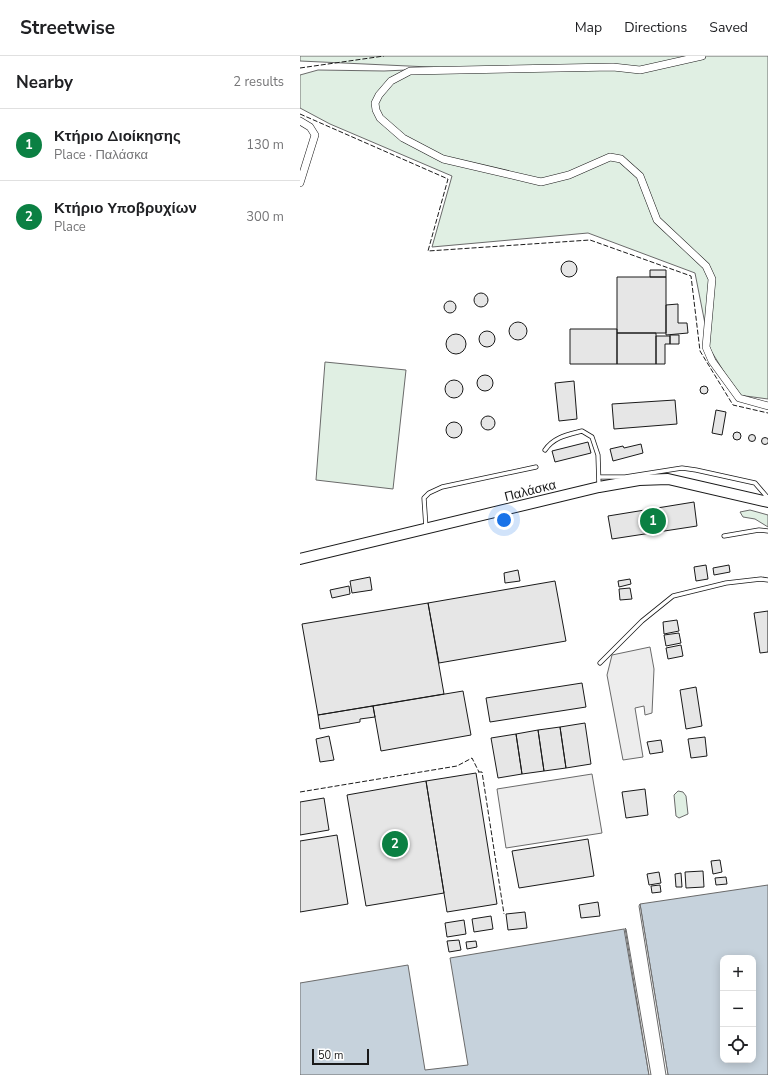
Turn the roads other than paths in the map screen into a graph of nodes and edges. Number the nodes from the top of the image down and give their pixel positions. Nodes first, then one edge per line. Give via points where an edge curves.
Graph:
1 (702, 56) edge
2 (300, 121) edge
3 (300, 183) edge
4 (768, 406) edge
5 (545, 450) dead end
6 (536, 467) dead end
7 (599, 482) junction
8 (768, 498) edge
9 (768, 502) edge
10 (426, 529) junction
11 (768, 531) edge
12 (724, 536) dead end
13 (300, 559) edge
14 (768, 580) edge
15 (600, 663) dead end

1 - 4 street via 640,70 605,67 420,69 401,74 391,81 379,95 376,110 380,118 402,138 443,159 541,182 569,175 610,157 621,159 640,176 657,220 706,266 712,279 706,347 712,361 739,398
2 - 3 street via 310,127 315,135
5 - 7 lane via 550,442 582,431 592,437 598,456
6 - 10 lane via 429,492 424,498
7 - 8 lane via 682,468 755,483
7 - 9 street, Παλάσκα via 668,479
7 - 10 street, Παλάσκα
10 - 13 street, Παλάσκα
11 - 12 lane via 759,530
14 - 15 lane via 726,583 673,596 642,620

